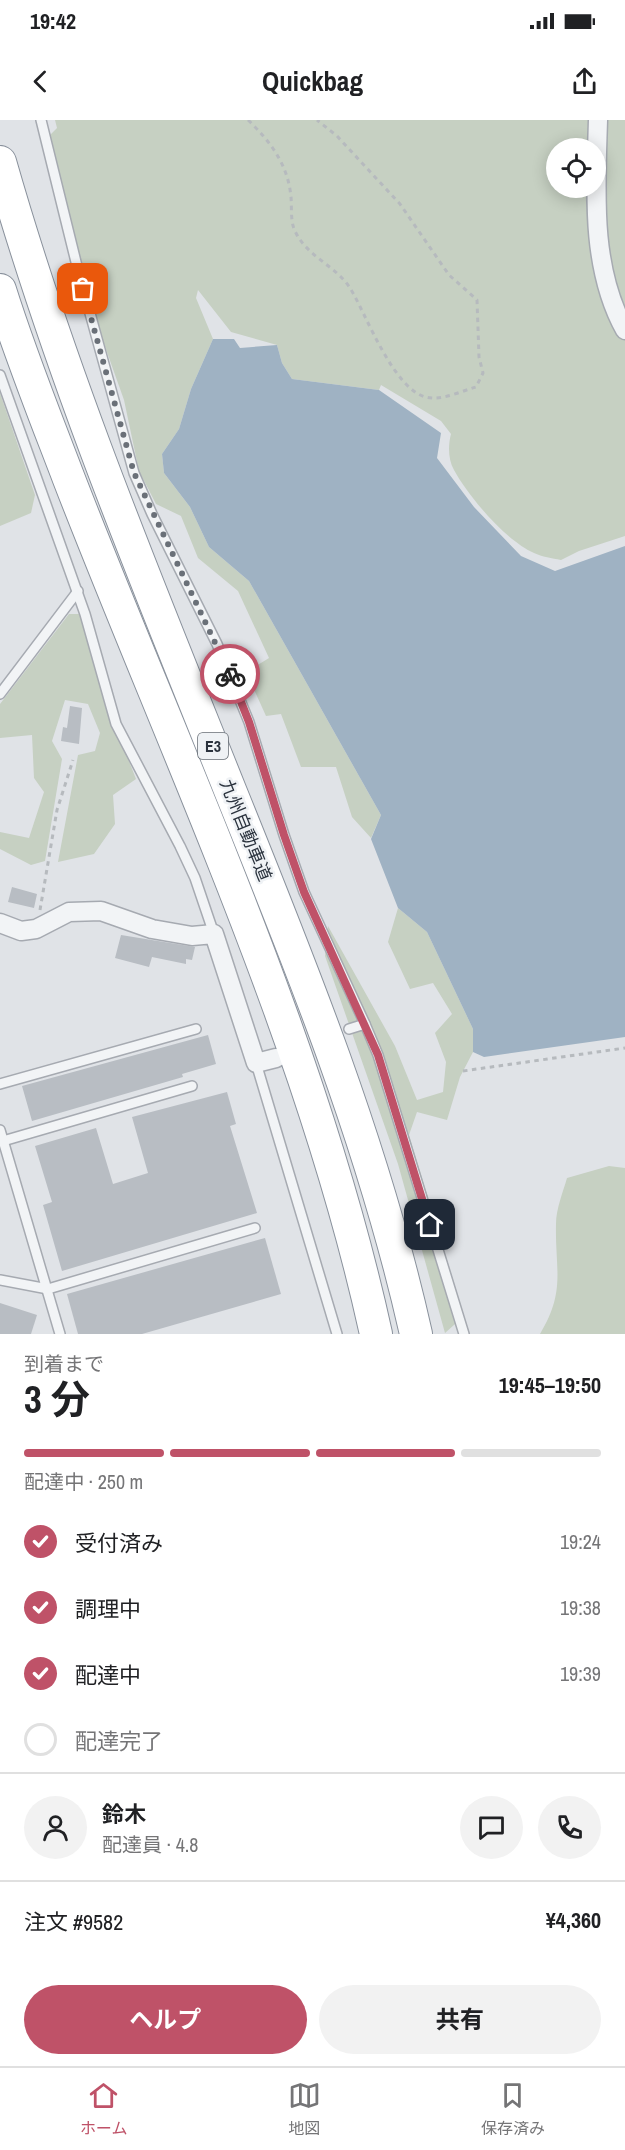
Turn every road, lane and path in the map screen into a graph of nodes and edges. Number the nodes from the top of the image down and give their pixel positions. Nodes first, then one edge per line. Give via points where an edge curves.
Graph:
1 (40, 120) edge
2 (248, 120) edge
3 (317, 120) edge
4 (598, 120) edge
5 (0, 162) edge
6 (0, 290) edge
7 (625, 330) edge
8 (0, 375) edge
9 (78, 591) junction
10 (0, 694) edge
11 (73, 760) dead end
12 (0, 923) edge
13 (36, 929) junction
14 (213, 934) junction
15 (365, 1024) junction
16 (196, 1029) dead end
17 (350, 1029) dead end
18 (625, 1048) edge
19 (276, 1058) dead end
20 (256, 1064) junction
21 (463, 1071) dead end
22 (0, 1084) edge
23 (192, 1086) dead end
24 (0, 1130) edge
25 (3, 1141) junction
26 (255, 1228) dead end
27 (0, 1280) edge
28 (48, 1289) junction
29 (60, 1334) edge
30 (337, 1334) edge
31 (376, 1334) edge
32 (416, 1334) edge
33 (464, 1334) edge

1 - 15 lane via 134,473 217,644 249,722 304,892
2 - 3 path via 281,158 289,182 295,232 350,287 390,364 421,396 432,398 476,387 483,373 477,300 449,275 400,204
4 - 7 street via 598,248
5 - 32 highway, 九州自動車道 / E3 via 49,324 349,1095 379,1189
6 - 31 highway, 九州自動車道 / E3 via 15,338 297,1063 342,1202
8 - 9 lane
9 - 10 lane
9 - 14 lane via 116,724 195,878
11 - 13 path via 57,810
12 - 13 street via 21,931
13 - 14 street via 69,912 92,910 152,929 192,936
14 - 20 street
15 - 17 lane
15 - 33 lane
16 - 22 lane
18 - 21 path
19 - 20 street
20 - 30 lane
23 - 25 lane
24 - 25 lane
25 - 28 lane
26 - 28 lane
27 - 28 lane
28 - 29 lane

